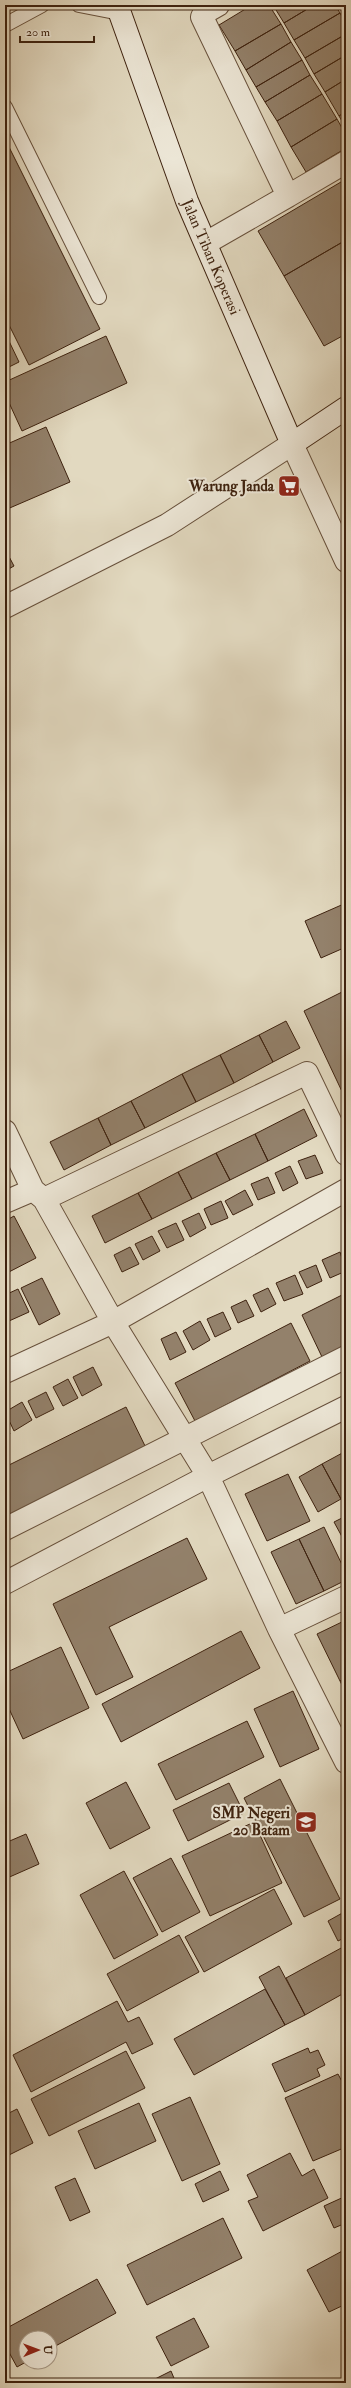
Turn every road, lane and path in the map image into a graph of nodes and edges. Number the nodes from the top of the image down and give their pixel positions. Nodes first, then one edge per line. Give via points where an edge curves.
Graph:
1 (42, 5) edge
2 (79, 5) edge
3 (218, 5) edge
4 (118, 9) edge
5 (5, 25) edge
6 (5, 107) edge
7 (346, 162) edge
8 (288, 196) junction
9 (206, 243) junction
10 (99, 297) dead end
11 (346, 408) edge
12 (292, 444) junction
13 (346, 561) edge
14 (5, 608) edge
15 (5, 1130) edge
16 (346, 1154) edge
17 (346, 1190) edge
18 (39, 1195) junction
19 (5, 1202) edge
20 (113, 1322) junction
21 (346, 1357) edge
22 (5, 1372) edge
23 (346, 1407) edge
24 (184, 1438) junction
25 (208, 1476) junction
26 (5, 1529) edge
27 (5, 1583) edge
28 (346, 1597) edge
29 (279, 1629) junction
30 (346, 1762) edge

1 - 5 lane
2 - 4 lane
3 - 8 street via 204,12 202,18
4 - 9 street, Jalan Tiban Koperasi via 187,201
6 - 10 lane
7 - 8 street
8 - 9 street
9 - 12 street, Jalan Tiban Koperasi
11 - 12 street
12 - 13 street, Jalan Tiban Koperasi
12 - 14 street via 167,525
15 - 18 street
16 - 18 street via 307,1073
17 - 20 street
18 - 19 street
18 - 20 street
20 - 22 street
20 - 24 street
21 - 24 street
23 - 25 street
24 - 25 street
24 - 26 street
25 - 27 street
25 - 29 street
28 - 29 street
29 - 30 street

